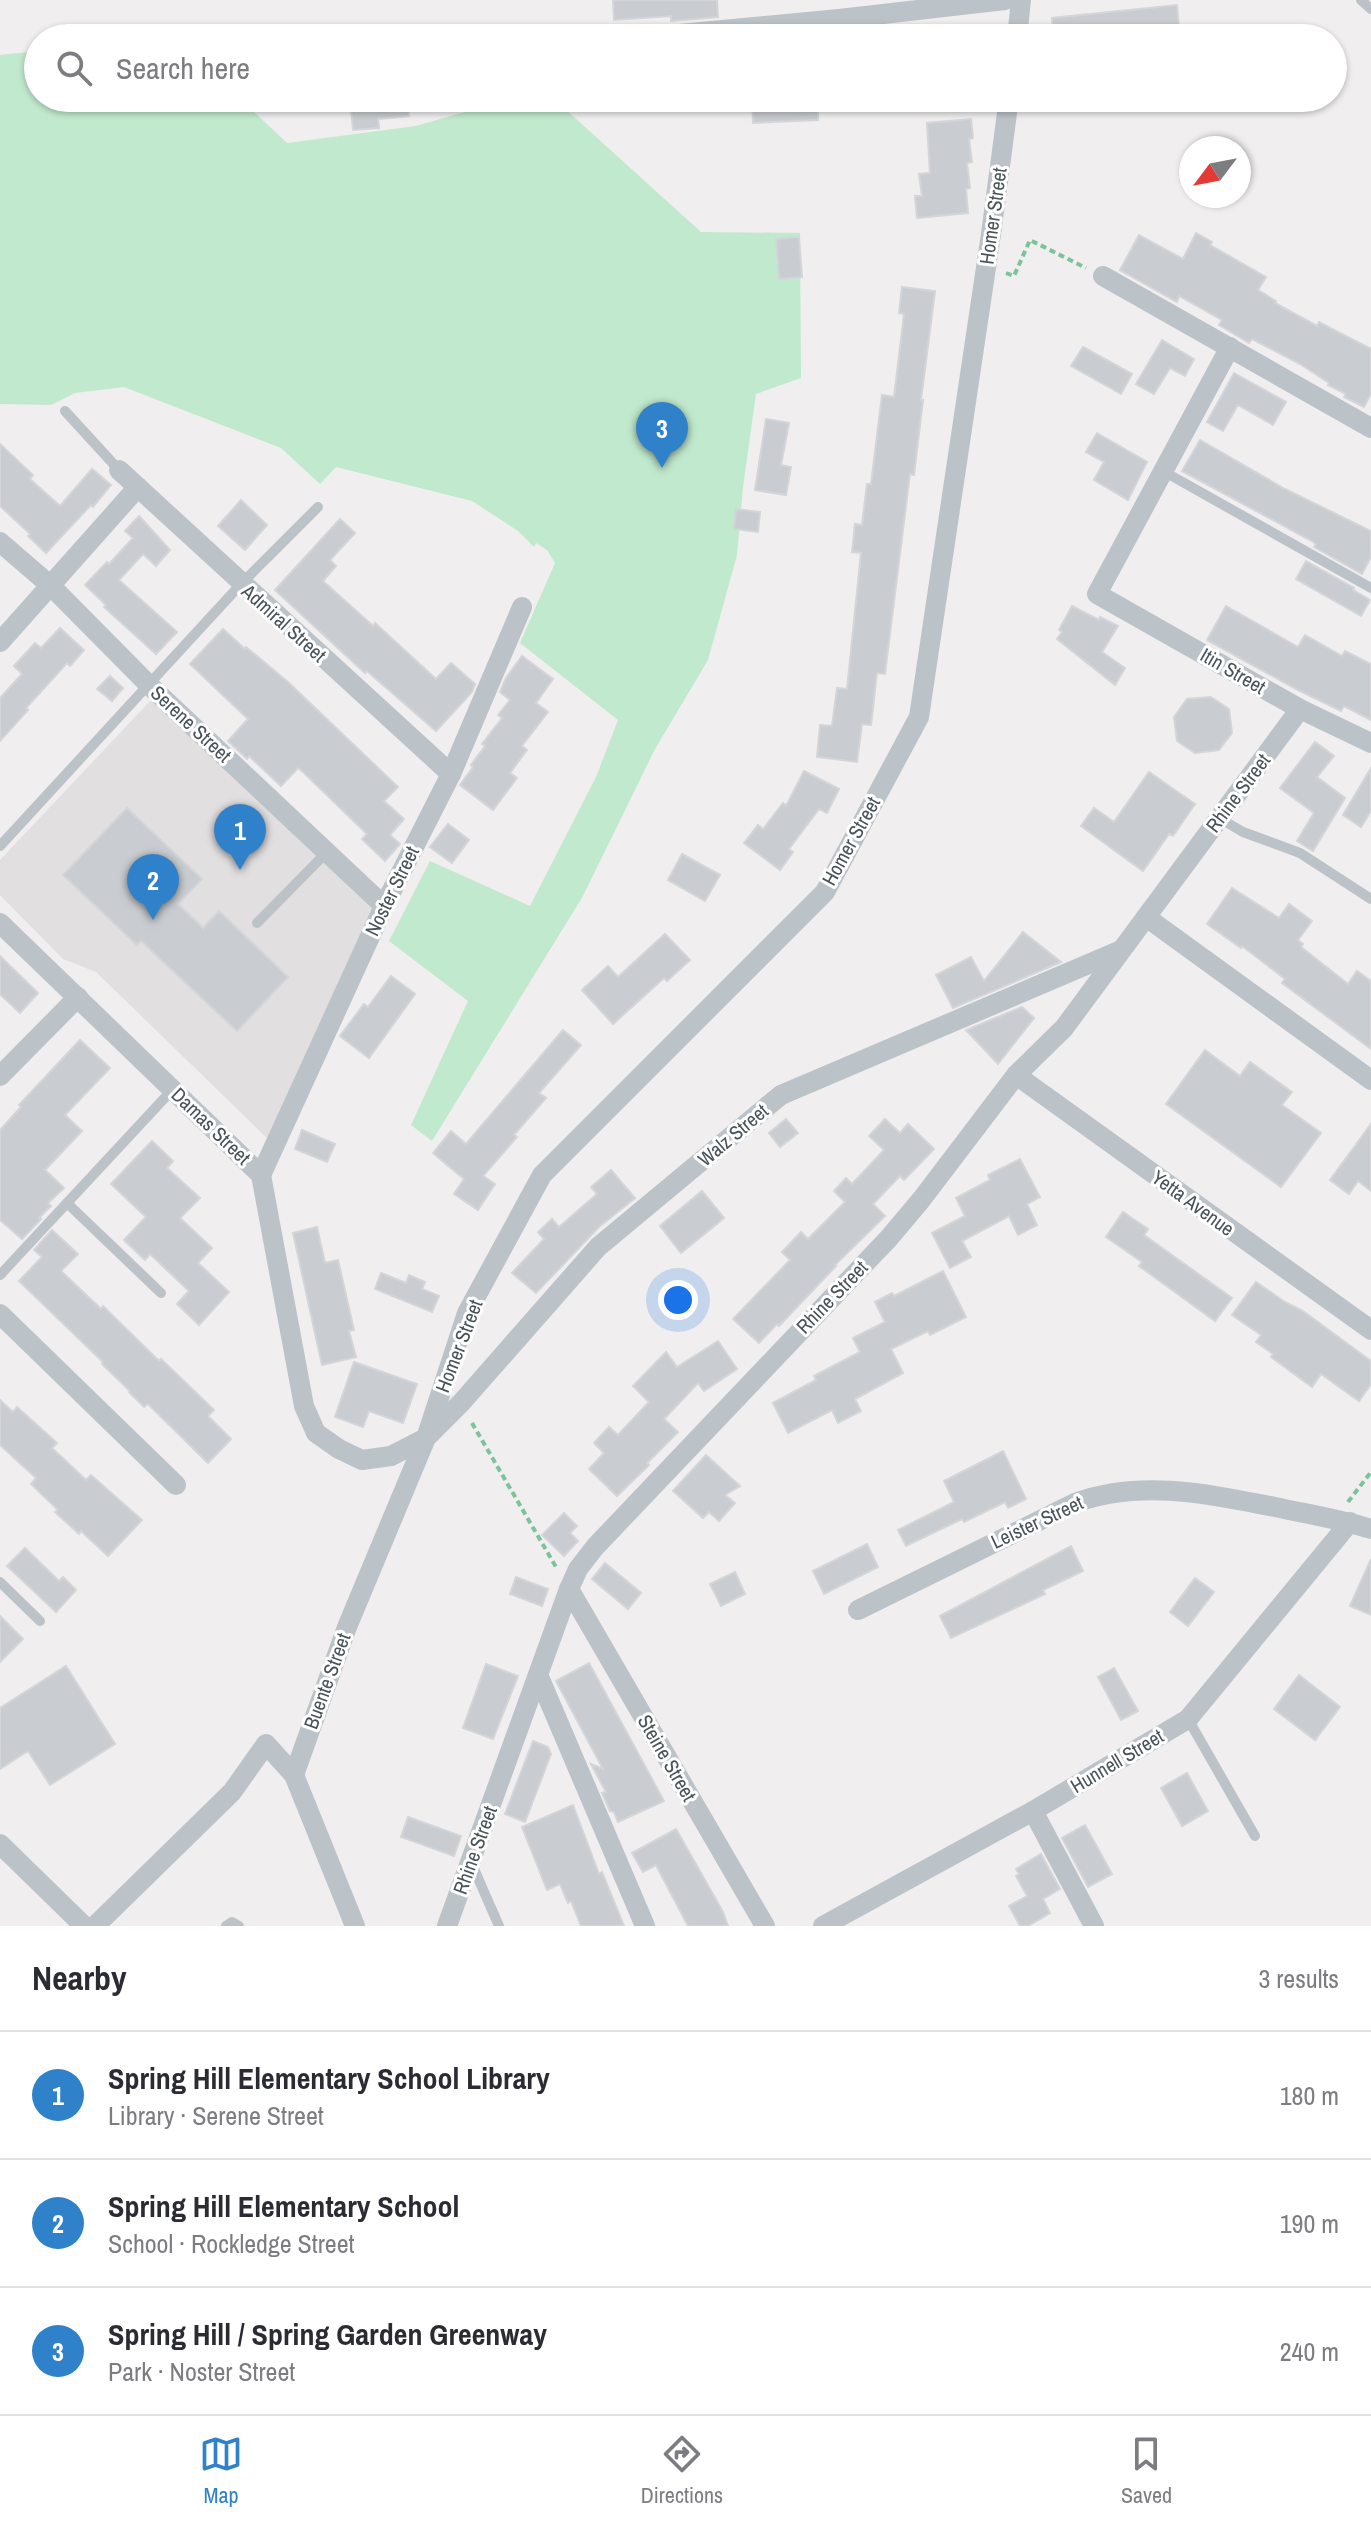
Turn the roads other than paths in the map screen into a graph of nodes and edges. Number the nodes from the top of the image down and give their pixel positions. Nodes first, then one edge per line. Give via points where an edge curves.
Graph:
1 (1005, 0) edge
2 (1021, 0) edge
3 (1361, 0) edge
4 (1371, 9) edge
5 (839, 10) edge
6 (738, 24) edge
7 (1018, 24) edge
8 (1007, 112) edge
9 (1103, 276) road end
10 (1230, 347) junction
11 (65, 411) dead end
12 (1371, 428) edge
13 (119, 470) joint
14 (1163, 471) junction
15 (138, 487) junction
16 (318, 507) dead end
17 (0, 542) edge
18 (241, 584) junction
19 (51, 586) junction
20 (1371, 588) edge
21 (522, 607) dead end
22 (0, 642) edge
23 (149, 685) junction
24 (1300, 709) junction
25 (1371, 743) edge
26 (451, 774) junction
27 (1219, 818) junction
28 (0, 846) edge
29 (327, 852) junction
30 (1371, 899) edge
31 (384, 906) junction
32 (1146, 917) junction
33 (0, 923) edge
34 (257, 923) dead end
35 (1121, 950) junction
36 (78, 997) junction
37 (1016, 1075) junction
38 (0, 1076) edge
39 (1371, 1080) edge
40 (173, 1089) junction
41 (261, 1175) junction
42 (67, 1203) junction
43 (0, 1275) edge
44 (161, 1293) dead end
45 (0, 1314) edge
46 (1371, 1330) edge
47 (426, 1438) junction
48 (176, 1485) dead end
49 (1342, 1521) junction
50 (1371, 1529) edge
51 (0, 1582) edge
52 (569, 1589) junction
53 (858, 1610) dead end
54 (40, 1621) dead end
55 (539, 1677) junction
56 (1188, 1719) junction
57 (294, 1775) junction
58 (1033, 1811) junction
59 (1255, 1836) dead end
60 (0, 1844) edge
61 (471, 1862) junction
62 (84, 1926) edge
63 (95, 1926) edge
64 (226, 1926) edge
65 (239, 1926) edge
66 (355, 1926) edge
67 (447, 1926) edge
68 (499, 1926) edge
69 (645, 1926) edge
70 (765, 1926) edge
71 (823, 1926) edge
72 (1094, 1926) edge

1 - 5 street
2 - 7 street
3 - 4 lane
5 - 6 street
8 - 47 street, Homer Street via 919,717 825,892 542,1175 467,1313
9 - 10 street
10 - 12 street
10 - 14 street
11 - 13 lane
13 - 15 street, Admiral Street
14 - 20 lane
14 - 24 street, Itin Street via 1097,594
15 - 18 street, Admiral Street
15 - 19 street
16 - 18 lane
17 - 19 street, Serene Street
18 - 23 lane
18 - 26 street, Admiral Street
19 - 22 street
19 - 23 street, Serene Street
21 - 26 street, Noster Street
23 - 28 lane
23 - 29 street, Serene Street
24 - 25 street, Itin Street
24 - 27 street, Rhine Street
26 - 31 street, Noster Street
27 - 30 lane via 1300,853
27 - 32 street, Rhine Street
29 - 31 street, Serene Street
29 - 34 lane
31 - 41 street, Noster Street
32 - 35 street, Rhine Street
32 - 39 street
33 - 36 street, Damas Street
35 - 37 street, Rhine Street via 1064,1028
35 - 47 street, Walz Street via 781,1095 598,1247
36 - 38 street
36 - 40 street, Damas Street
37 - 46 street, Yetta Avenue
37 - 52 street, Rhine Street via 889,1238 595,1547
40 - 41 street, Damas Street
40 - 42 lane
41 - 47 street, Damas Street via 304,1406 316,1433 362,1460 391,1456
42 - 43 lane
42 - 44 lane
45 - 48 street
47 - 57 street, Buente Street via 347,1627
49 - 50 street, Leister Street
49 - 53 street, Leister Street via 1204,1493 1102,1493
49 - 56 street, Hunnell Street
51 - 54 lane
52 - 55 street, Rhine Street
52 - 70 street, Steine Street
55 - 61 street, Rhine Street
55 - 69 street
56 - 58 street, Hunnell Street
56 - 59 lane
57 - 63 street via 266,1744 232,1792
57 - 66 street
58 - 71 street, Hunnell Street
58 - 72 street
60 - 62 street
61 - 67 street, Rhine Street
61 - 68 lane
64 - 65 lane

